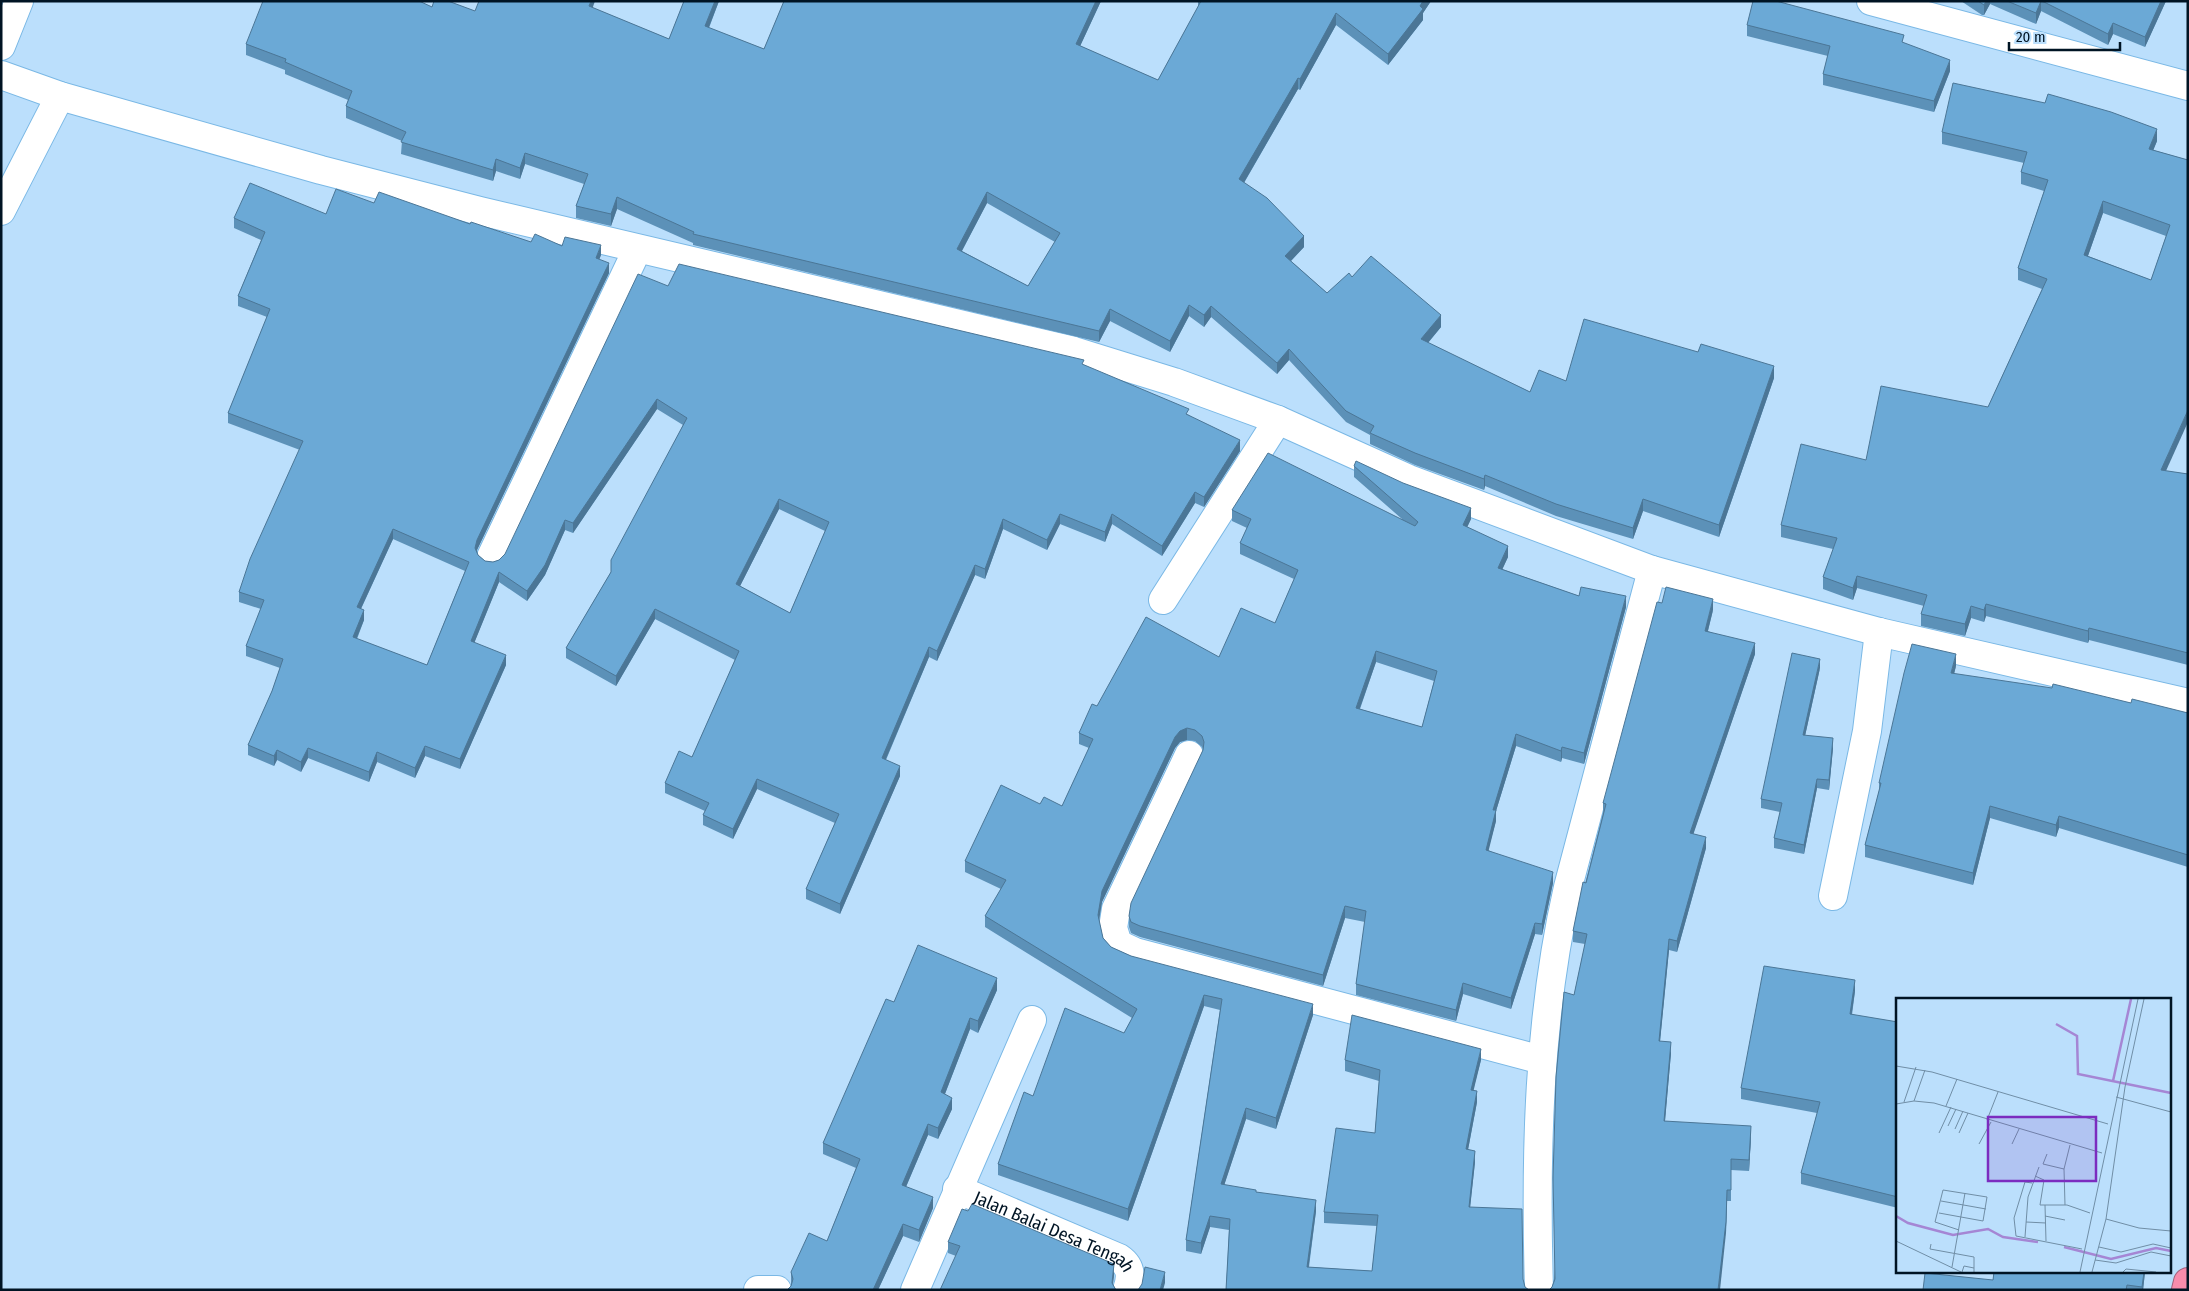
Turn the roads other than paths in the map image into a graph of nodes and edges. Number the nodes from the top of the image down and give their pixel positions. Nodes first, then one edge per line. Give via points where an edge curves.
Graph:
1 (19, 1) edge
2 (1871, 1) edge
3 (1, 46) edge
4 (1, 75) edge
5 (2188, 86) edge
6 (60, 96) junction
7 (1, 211) edge
8 (637, 250) junction
9 (1278, 420) junction
10 (490, 558) dead end
11 (1652, 570) junction
12 (1163, 600) dead end
13 (1879, 632) junction
14 (2188, 703) edge
15 (1189, 755) dead end
16 (1833, 896) dead end
17 (1032, 1020) dead end
18 (1542, 1060) junction
19 (957, 1189) junction
20 (2188, 1282) edge
21 (758, 1290) edge
22 (777, 1290) edge
23 (915, 1290) edge
24 (1128, 1290) edge
25 (1540, 1290) edge
26 (2186, 1290) edge

1 - 3 street
2 - 5 street
4 - 6 street
6 - 7 street
6 - 8 street via 331,172
8 - 9 street via 1074,351 1174,382
8 - 10 street
9 - 11 street via 1409,480
9 - 12 street
11 - 13 street
11 - 18 street via 1559,927
13 - 14 street
13 - 16 street via 1867,731
15 - 18 street via 1116,909 1112,928 1118,944 1135,952
17 - 19 street
18 - 25 street via 1537,1222
19 - 23 street
19 - 24 street, Jalan Balai Desa Tengah via 1119,1258 1130,1271
20 - 26 highway
21 - 22 street

